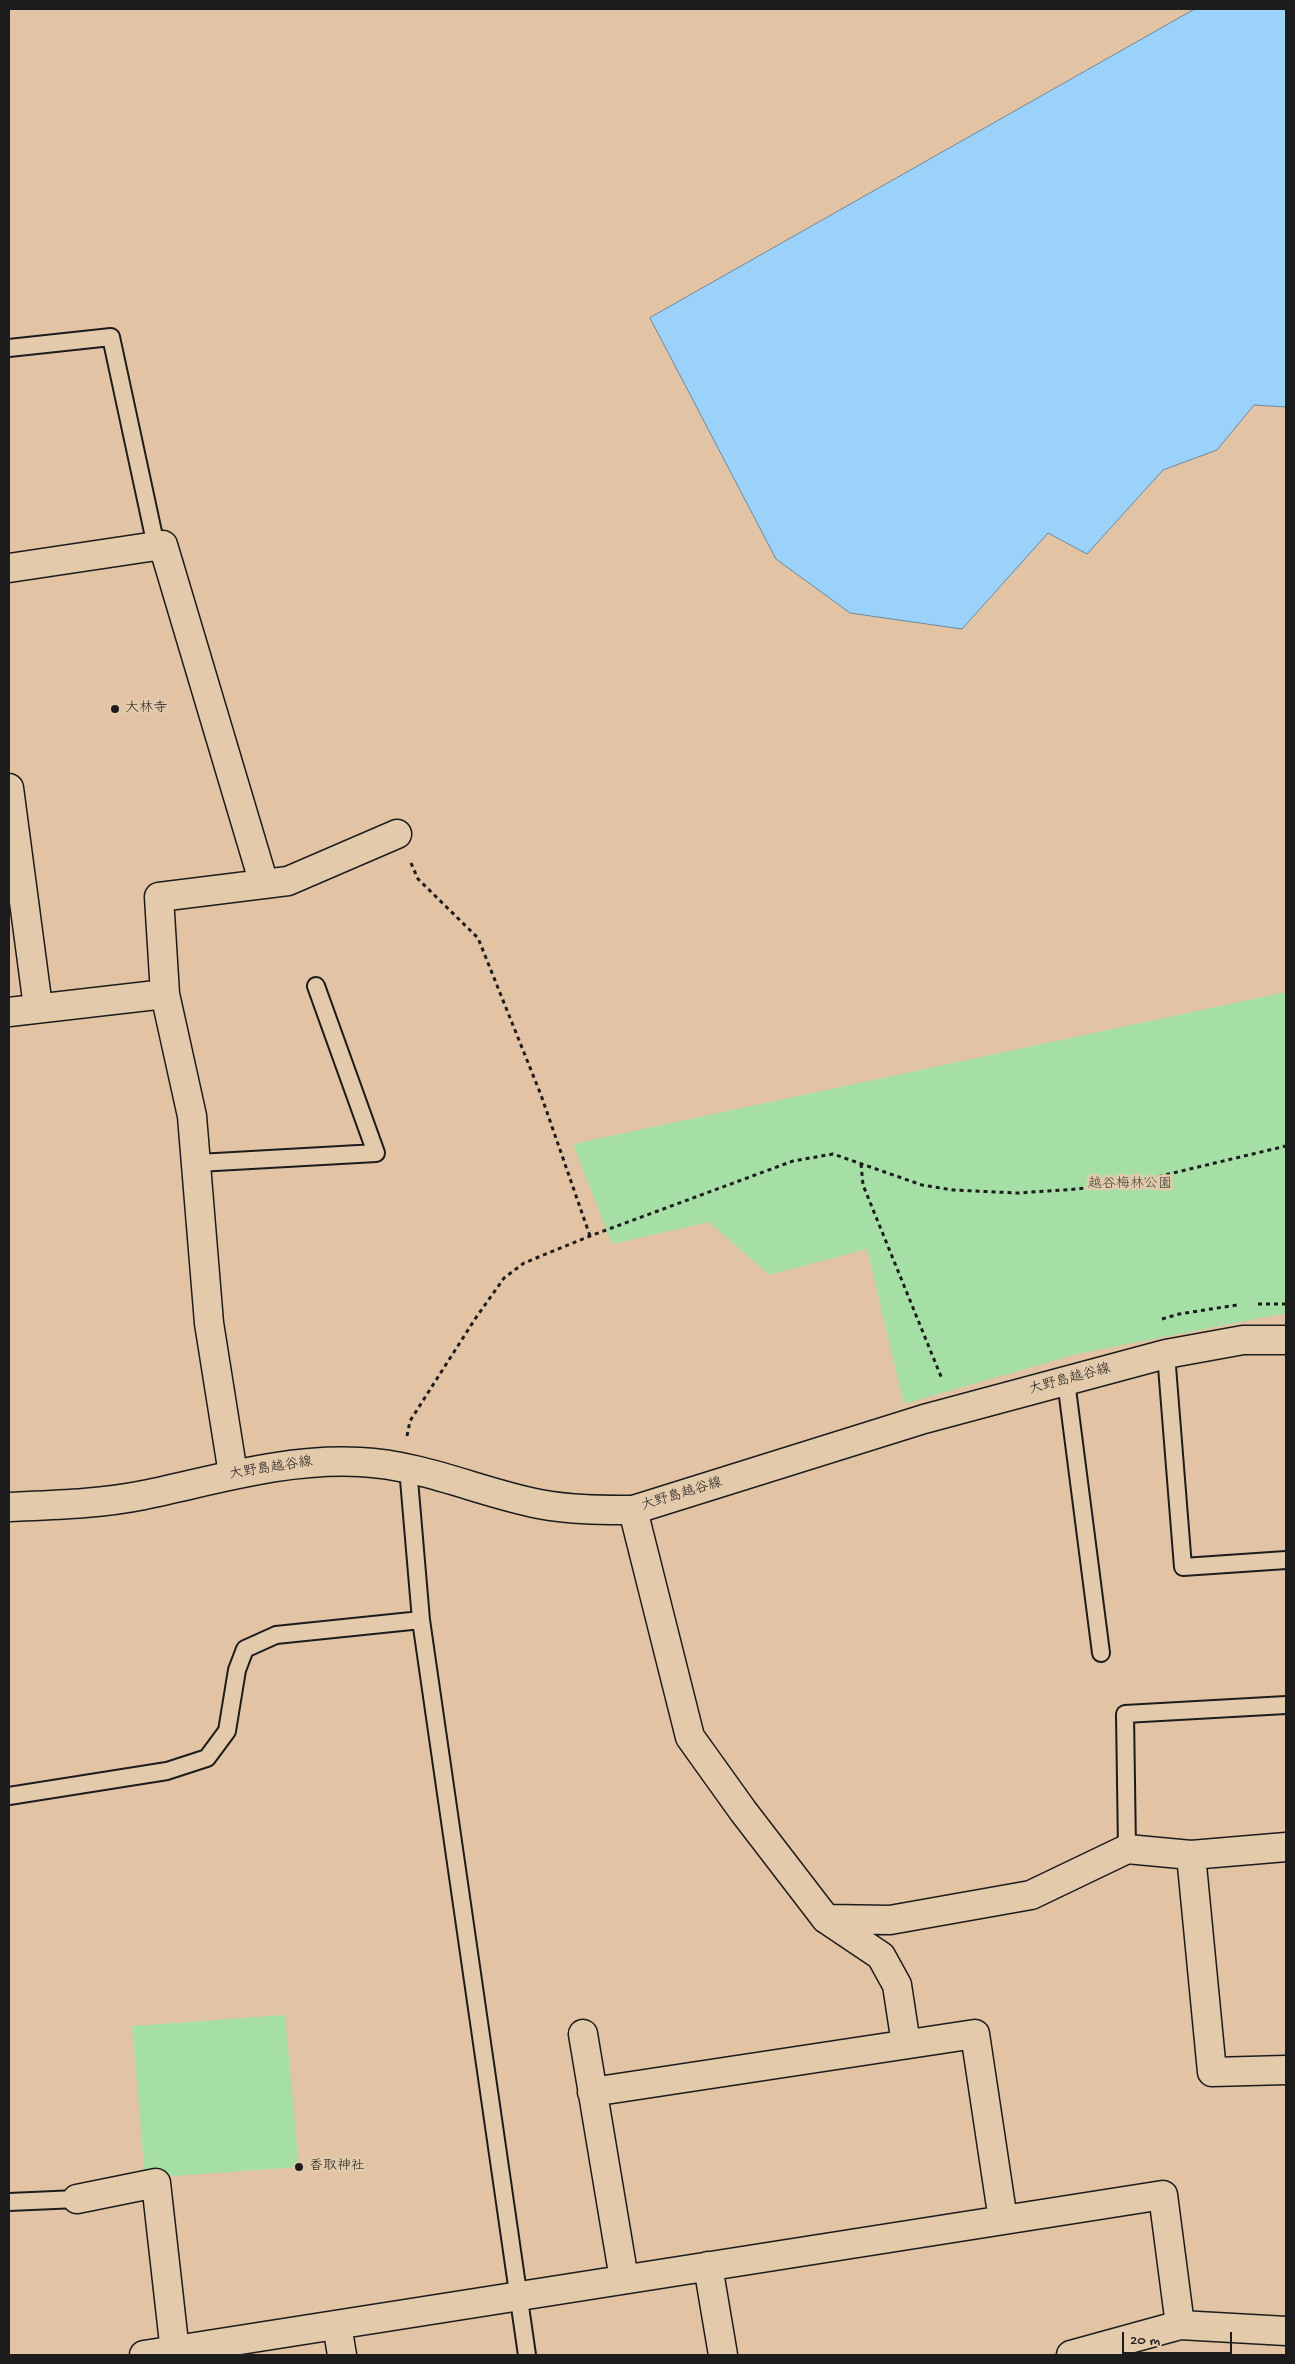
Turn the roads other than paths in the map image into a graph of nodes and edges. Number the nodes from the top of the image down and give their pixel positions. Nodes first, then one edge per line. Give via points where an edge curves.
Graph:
1 (9, 348) edge
2 (156, 546) junction
3 (9, 568) edge
4 (9, 788) edge
5 (398, 834) road end
6 (264, 884) junction
7 (316, 986) dead end
8 (165, 994) junction
9 (38, 1007) junction
10 (9, 1012) edge
11 (198, 1163) junction
12 (1286, 1340) edge
13 (1166, 1354) junction
14 (1066, 1381) junction
15 (408, 1468) junction
16 (233, 1474) junction
17 (9, 1507) edge
18 (633, 1510) junction
19 (1286, 1560) edge
20 (421, 1620) junction
21 (1101, 1653) dead end
22 (1286, 1705) edge
23 (9, 1796) edge
24 (1286, 1847) edge
25 (1127, 1849) junction
26 (1191, 1855) junction
27 (826, 1919) junction
28 (583, 2034) dead end
29 (906, 2044) junction
30 (1286, 2070) edge
31 (592, 2092) junction
32 (77, 2199) joint
33 (9, 2202) edge
34 (1003, 2220) junction
35 (708, 2266) junction
36 (624, 2279) junction
37 (517, 2295) junction
38 (1180, 2324) junction
39 (337, 2325) junction
40 (1286, 2331) edge
41 (175, 2352) junction
42 (144, 2355) edge
43 (342, 2355) edge
44 (528, 2355) edge
45 (723, 2355) edge
46 (1070, 2355) edge

1 - 2 lane via 111,337
2 - 3 street
2 - 6 street via 163,546
4 - 9 street
5 - 6 street via 288,881
6 - 8 street via 159,896
7 - 11 lane via 376,1153
8 - 9 street
8 - 11 street via 192,1116
9 - 10 street
11 - 16 street via 209,1323
12 - 13 street, 大野島越谷線 via 1243,1340
13 - 14 street, 大野島越谷線
13 - 19 lane via 1183,1566
14 - 18 street, 大野島越谷線 via 909,1424
14 - 21 lane
15 - 16 street, 大野島越谷線 via 361,1462 308,1461
15 - 18 street, 大野島越谷線 via 538,1504 586,1510
15 - 20 lane
16 - 17 street, 大野島越谷線 via 142,1495 84,1503
18 - 27 street via 690,1737 742,1812
20 - 23 lane via 276,1635 245,1649 237,1670 227,1731 207,1758 167,1771
20 - 37 lane
22 - 25 lane via 1125,1714
24 - 26 street
25 - 26 street
25 - 27 street via 1031,1895 890,1920
26 - 30 street via 1212,2072
27 - 29 street via 881,1956 897,1985
28 - 31 street
29 - 31 street
29 - 34 street via 976,2034
31 - 36 street
32 - 33 lane
32 - 41 street via 156,2183
34 - 35 street
34 - 38 street via 1163,2195
35 - 36 street
35 - 45 street
36 - 37 street
37 - 39 street
37 - 44 lane
38 - 40 street
38 - 46 street
39 - 41 street
39 - 43 street
41 - 42 street

